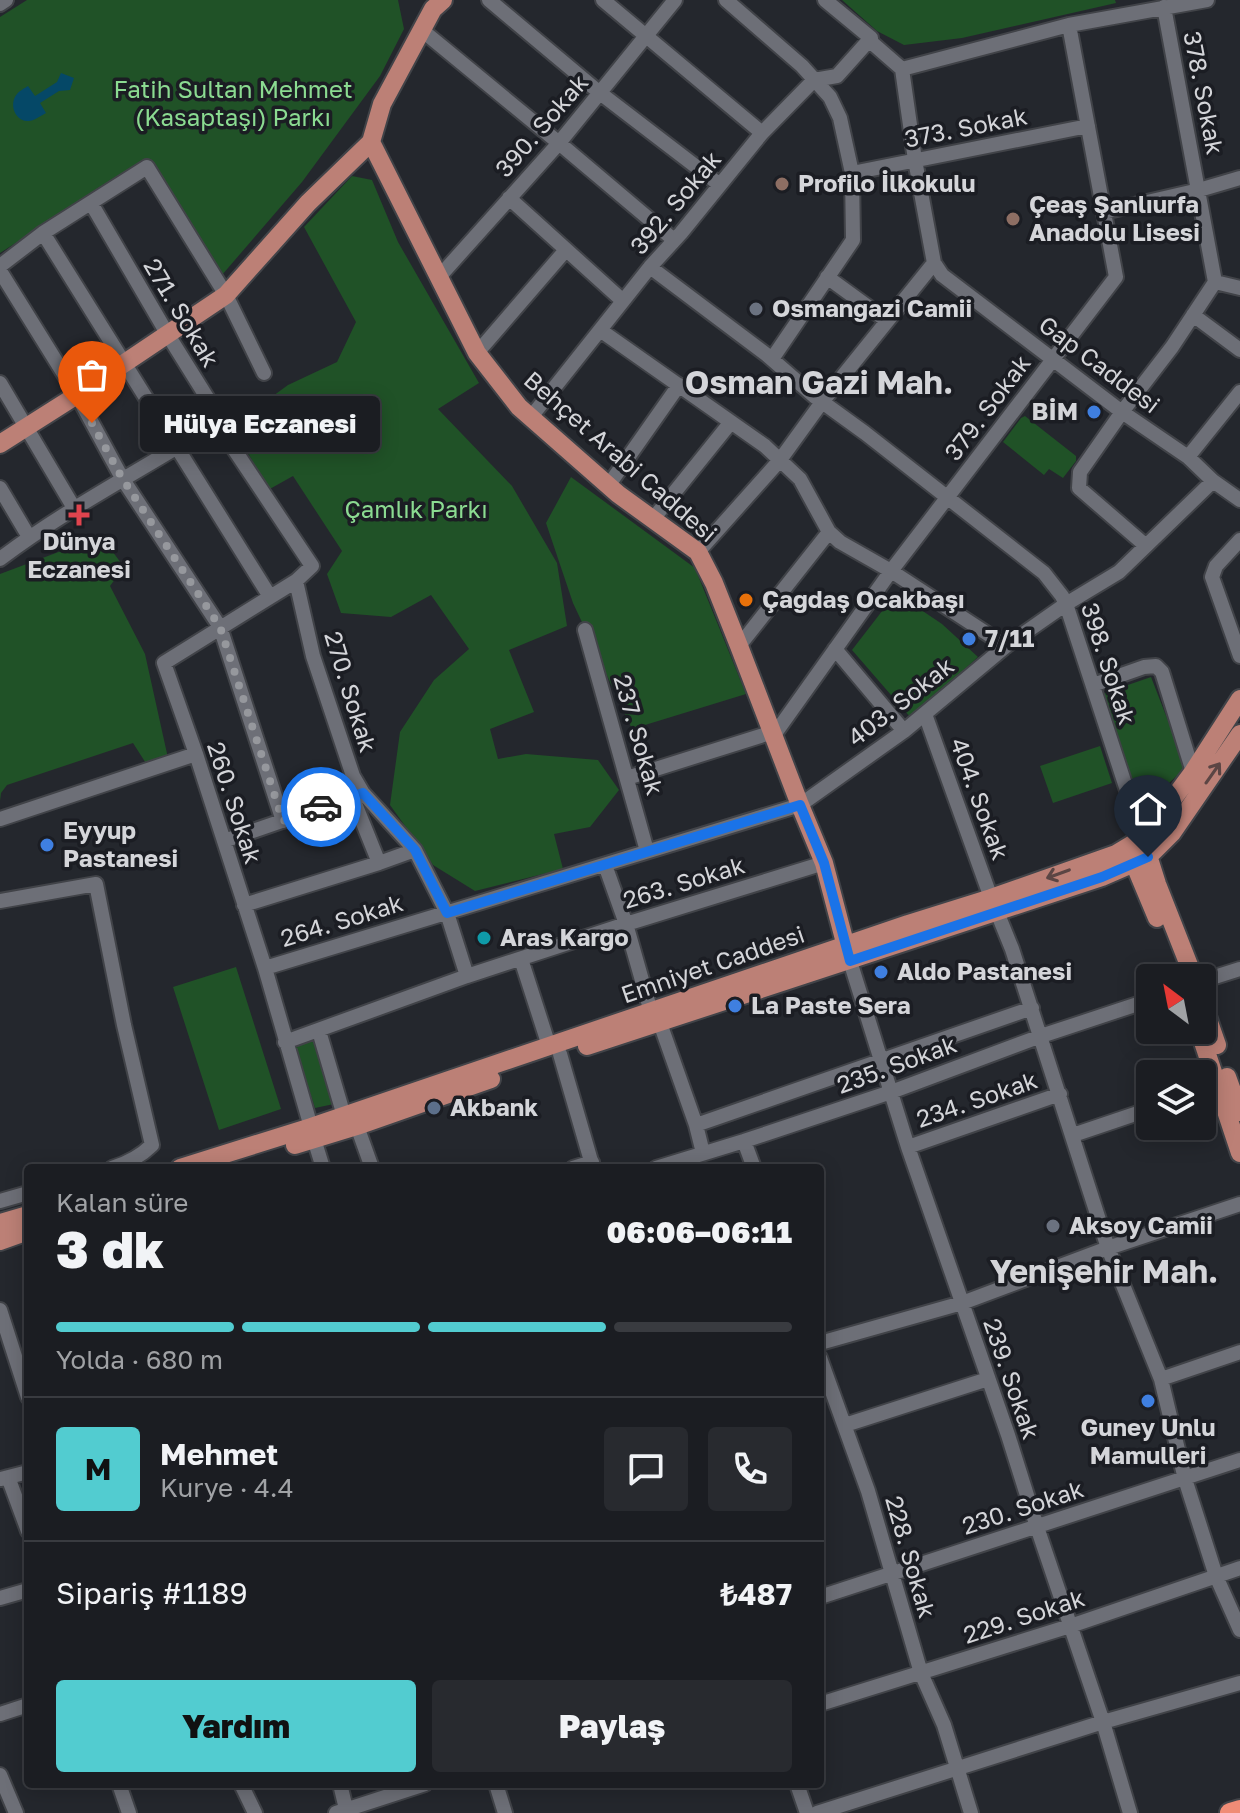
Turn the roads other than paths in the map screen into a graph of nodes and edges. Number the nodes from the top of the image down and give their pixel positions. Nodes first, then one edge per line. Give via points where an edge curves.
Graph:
1 (6, 0) edge
2 (489, 0) edge
3 (603, 0) edge
4 (675, 0) edge
5 (726, 0) edge
6 (825, 0) edge
7 (1202, 0) edge
8 (434, 3) edge
9 (0, 4) edge
10 (1128, 7) edge
11 (1164, 7) junction
12 (1069, 25) junction
13 (423, 31) junction
14 (645, 36) junction
15 (871, 38) junction
16 (902, 69) junction
17 (814, 80) junction
18 (600, 93) junction
19 (1088, 126) junction
20 (762, 133) junction
21 (371, 142) junction
22 (559, 143) junction
23 (915, 160) junction
24 (852, 173) junction
25 (1240, 178) edge
26 (720, 185) junction
27 (1199, 190) junction
28 (509, 198) junction
29 (91, 203) junction
30 (1104, 212) junction
31 (43, 233) junction
32 (674, 240) junction
33 (565, 251) junction
34 (934, 263) junction
35 (650, 267) junction
36 (0, 268) edge
37 (439, 277) junction
38 (827, 277) junction
39 (1215, 282) junction
40 (1240, 288) edge
41 (226, 295) junction
42 (623, 301) junction
43 (1193, 315) junction
44 (886, 320) junction
45 (600, 330) junction
46 (168, 335) junction
47 (1240, 350) edge
48 (477, 353) junction
49 (772, 359) junction
50 (1053, 360) junction
51 (124, 363) junction
52 (264, 373) dead end
53 (0, 383) edge
54 (679, 385) junction
55 (1240, 392) edge
56 (77, 395) junction
57 (822, 402) junction
58 (1122, 412) junction
59 (531, 417) junction
60 (221, 420) junction
61 (731, 422) junction
62 (27, 426) junction
63 (0, 444) edge
64 (178, 448) junction
65 (1188, 457) junction
66 (780, 460) junction
67 (122, 478) junction
68 (1213, 481) junction
69 (608, 486) junction
70 (0, 488) edge
71 (947, 498) junction
72 (1240, 500) edge
73 (74, 508) junction
74 (653, 519) junction
75 (829, 532) junction
76 (29, 537) junction
77 (1240, 540) edge
78 (1145, 545) junction
79 (698, 552) junction
80 (0, 559) edge
81 (312, 566) joint
82 (891, 571) junction
83 (296, 581) junction
84 (269, 595) junction
85 (1066, 604) junction
86 (220, 627) junction
87 (585, 630) dead end
88 (739, 646) junction
89 (1006, 646) junction
90 (835, 649) junction
91 (1240, 656) edge
92 (1093, 685) junction
93 (1240, 699) edge
94 (925, 714) junction
95 (904, 731) junction
96 (773, 734) junction
97 (1240, 734) edge
98 (196, 754) junction
99 (1193, 772) junction
100 (627, 778) junction
101 (357, 794) junction
102 (800, 805) junction
103 (0, 819) edge
104 (283, 821) junction
105 (224, 841) junction
106 (415, 850) junction
107 (647, 851) junction
108 (1139, 851) junction
109 (379, 863) junction
110 (824, 863) junction
111 (605, 865) junction
112 (0, 901) edge
113 (244, 905) junction
114 (994, 905) junction
115 (447, 913) junction
116 (626, 924) junction
117 (848, 954) junction
118 (521, 959) junction
119 (1177, 964) edge
120 (1188, 964) edge
121 (265, 968) junction
122 (1240, 969) edge
123 (467, 976) junction
124 (1216, 977) edge
125 (1136, 1005) edge
126 (1032, 1008) junction
127 (656, 1017) junction
128 (319, 1031) junction
129 (1041, 1036) junction
130 (285, 1042) junction
131 (1205, 1044) edge
132 (1212, 1044) edge
133 (554, 1050) junction
134 (881, 1060) junction
135 (1223, 1089) edge
136 (891, 1092) junction
137 (1060, 1094) junction
138 (1240, 1112) edge
139 (1136, 1114) edge
140 (351, 1121) junction
141 (696, 1125) junction
142 (313, 1133) junction
143 (1073, 1135) junction
144 (744, 1141) junction
145 (908, 1147) junction
146 (703, 1153) junction
147 (1240, 1153) edge
148 (126, 1164) edge
149 (195, 1164) edge
150 (231, 1164) edge
151 (322, 1164) edge
152 (370, 1164) edge
153 (592, 1164) edge
154 (669, 1164) edge
155 (753, 1164) edge
156 (24, 1194) edge
157 (0, 1201) edge
158 (1240, 1204) edge
159 (24, 1216) edge
160 (0, 1223) edge
161 (24, 1232) edge
162 (0, 1241) edge
163 (1108, 1248) junction
164 (962, 1303) junction
165 (0, 1310) edge
166 (824, 1342) edge
167 (1240, 1352) edge
168 (824, 1369) edge
169 (988, 1379) junction
170 (1161, 1379) junction
171 (24, 1385) edge
172 (845, 1425) junction
173 (1240, 1460) edge
174 (24, 1473) edge
175 (4, 1479) edge
176 (1185, 1479) junction
177 (24, 1522) edge
178 (1037, 1527) junction
179 (1240, 1568) edge
180 (892, 1575) junction
181 (1216, 1576) junction
182 (24, 1591) edge
183 (824, 1596) edge
184 (0, 1598) edge
185 (1070, 1626) junction
186 (1240, 1630) edge
187 (921, 1673) junction
188 (1240, 1683) edge
189 (824, 1703) edge
190 (24, 1706) edge
191 (0, 1714) edge
192 (1103, 1722) junction
193 (957, 1769) junction
194 (0, 1775) edge
195 (120, 1788) edge
196 (243, 1788) edge
197 (340, 1788) edge
198 (413, 1788) edge
199 (497, 1788) edge
200 (798, 1788) edge
201 (1240, 1810) edge
202 (343, 1812) edge
203 (16, 1813) edge
204 (129, 1813) edge
205 (255, 1813) edge
206 (505, 1813) edge
207 (807, 1813) edge
208 (817, 1813) edge
209 (971, 1813) edge
210 (1130, 1813) edge
211 (1230, 1813) edge

1 - 9 street
2 - 18 street
3 - 14 street
4 - 14 street, 390. Sokak
5 - 17 street
6 - 15 street
7 - 11 street
8 - 13 main road
10 - 11 street
10 - 12 street
11 - 27 street, 378. Sokak
12 - 16 street
12 - 19 street, 379. Sokak
13 - 21 main road via 382,104
13 - 22 street
14 - 18 street, 390. Sokak
14 - 20 street
15 - 16 street
15 - 17 street, 392. Sokak via 837,76
16 - 23 street
17 - 20 street, 392. Sokak
17 - 24 street via 840,118
18 - 22 street, 390. Sokak
18 - 26 street
19 - 23 street, 373. Sokak
19 - 30 street, 379. Sokak
20 - 26 street, 392. Sokak
21 - 37 main road, Behçet Arabi Caddesi
21 - 41 main road
22 - 28 street, 390. Sokak
22 - 32 street
23 - 24 street, 373. Sokak
23 - 34 street
24 - 38 street via 853,240
25 - 27 street
26 - 32 street, 392. Sokak
27 - 30 street
27 - 39 street, 378. Sokak
28 - 33 street
28 - 37 street, 390. Sokak
29 - 31 street
29 - 41 street via 147,167
29 - 46 street, 271. Sokak
30 - 50 street, 379. Sokak via 1116,277
31 - 36 street
31 - 51 street
32 - 35 street, 392. Sokak
33 - 42 street
33 - 48 street
34 - 44 street
34 - 50 street, Gap Caddesi via 942,275
35 - 42 street, 392. Sokak
35 - 49 street, 398. Sokak
36 - 56 street
37 - 48 main road, Behçet Arabi Caddesi
38 - 44 street
38 - 49 street
39 - 40 street
39 - 43 street
41 - 46 main road
41 - 52 street
42 - 45 street, 392. Sokak
43 - 47 street
43 - 58 street
44 - 57 street
45 - 54 street
45 - 59 street, 392. Sokak
46 - 51 main road
46 - 60 street, 271. Sokak
48 - 59 main road, Behçet Arabi Caddesi
49 - 57 street, 398. Sokak
50 - 58 street, Gap Caddesi
50 - 71 street, 379. Sokak
51 - 56 main road
51 - 64 street
53 - 62 street
54 - 61 street
54 - 69 street
55 - 65 street
56 - 62 main road
56 - 67 street
57 - 66 street
57 - 71 street, 398. Sokak
58 - 65 street, Gap Caddesi
58 - 78 street via 1080,472 1079,488
59 - 69 main road, Behçet Arabi Caddesi
60 - 64 street
60 - 81 street, 271. Sokak via 232,446
61 - 66 street
61 - 74 street
62 - 63 main road
62 - 73 street
64 - 67 street
64 - 84 street
65 - 68 street, Gap Caddesi
66 - 75 street via 800,479
66 - 79 street
67 - 73 street
67 - 86 street
68 - 72 street, Gap Caddesi
68 - 78 street, 403. Sokak
69 - 74 main road, Behçet Arabi Caddesi
70 - 76 street
71 - 82 street, 379. Sokak
71 - 85 street, 398. Sokak via 1044,573
73 - 76 street
74 - 79 main road, Behçet Arabi Caddesi
75 - 82 street
75 - 88 street
76 - 80 street
77 - 91 street via 1212,577
78 - 85 street, 403. Sokak via 1119,572
79 - 88 main road, Behçet Arabi Caddesi
81 - 83 street, 260. Sokak
82 - 89 street
82 - 90 street, 379. Sokak
83 - 84 street, 260. Sokak
83 - 101 street, 270. Sokak via 313,656
84 - 86 street, 260. Sokak
85 - 89 street, 403. Sokak
85 - 92 street, 398. Sokak
86 - 98 street, 260. Sokak via 164,663
86 - 104 street
87 - 100 street, 237. Sokak
88 - 96 main road, Behçet Arabi Caddesi
89 - 94 street, 403. Sokak
90 - 95 street
90 - 96 street, 379. Sokak
92 - 99 street via 1156,666
92 - 108 street, 398. Sokak
93 - 99 main road, Emniyet Caddesi
94 - 95 street, 403. Sokak
94 - 114 street, 404. Sokak
95 - 102 street, 403. Sokak
96 - 100 street
96 - 102 main road, Behçet Arabi Caddesi
108 -> 97 main road, Emniyet Caddesi via 1172,833
98 - 103 street
98 - 105 street, 260. Sokak
99 - 108 main road, Emniyet Caddesi
100 - 107 street, 237. Sokak
101 - 104 street
101 - 106 street, 270. Sokak
101 - 109 street
102 - 107 street, 264. Sokak
102 - 110 main road, Behçet Arabi Caddesi
104 - 105 street
105 - 113 street, 260. Sokak
106 - 109 street
106 - 115 street, 270. Sokak
107 - 111 street, 264. Sokak
108 - 114 main road, Emniyet Caddesi via 1102,877
108 - 119 main road
108 - 120 main road
109 - 113 street
110 - 116 street, 263. Sokak
110 - 117 main road, Behçet Arabi Caddesi
111 - 115 street, 264. Sokak
111 - 116 street
112 - 148 street via 96,884 152,1145
113 - 121 street, 260. Sokak
114 - 117 main road, Emniyet Caddesi
114 - 126 street, 404. Sokak
115 - 121 street, 264. Sokak
115 - 123 street, 270. Sokak
116 - 118 street, 263. Sokak
116 - 127 street
117 - 127 main road, Emniyet Caddesi
117 - 134 street, 239. Sokak
118 - 123 street, 263. Sokak
118 - 133 street
121 - 130 street, 260. Sokak
122 - 124 street
123 - 128 street, 263. Sokak
125 - 129 street, 235. Sokak
126 - 129 street, 404. Sokak
126 - 134 street
127 - 133 main road, Emniyet Caddesi
127 - 141 street
128 - 130 street, 263. Sokak
128 - 140 street
129 - 136 street, 235. Sokak
129 - 137 street, 404. Sokak
130 - 142 street, 260. Sokak
131 - 135 main road
132 - 135 main road
133 - 140 main road, Emniyet Caddesi
133 - 153 street
134 - 136 street, 239. Sokak
134 - 141 street
135 - 138 main road
135 - 147 main road
136 - 144 street, 235. Sokak
136 - 145 street, 239. Sokak
137 - 143 street, 404. Sokak
137 - 145 street, 234. Sokak
139 - 143 street
140 - 142 main road, Emniyet Caddesi
140 - 152 street
141 - 146 street
142 - 149 main road, Emniyet Caddesi
142 - 150 main road, Emniyet Caddesi
142 - 151 street, 260. Sokak
143 - 163 street, 404. Sokak
144 - 146 street, 235. Sokak
144 - 155 street
145 - 164 street, 239. Sokak
146 - 154 street, 235. Sokak
156 - 157 street
158 - 163 street
159 - 160 main road
161 - 162 main road
163 - 164 street
163 - 170 street, 404. Sokak
164 - 166 street
164 - 169 street, 239. Sokak
165 - 171 street
167 - 170 street
168 - 172 street, 228. Sokak
169 - 172 street
169 - 178 street, 239. Sokak
170 - 176 street, 404. Sokak
172 - 180 street, 228. Sokak
173 - 176 street, 230. Sokak
174 - 175 street
175 - 177 street
176 - 178 street, 230. Sokak
176 - 181 street, 404. Sokak
178 - 180 street, 230. Sokak
178 - 185 street, 239. Sokak
179 - 181 street, 229. Sokak
180 - 183 street, 230. Sokak
180 - 187 street, 228. Sokak
181 - 185 street, 229. Sokak
181 - 186 street, 404. Sokak
182 - 184 street
185 - 187 street, 229. Sokak
185 - 192 street, 239. Sokak
187 - 189 street, 229. Sokak
187 - 193 street, 228. Sokak
188 - 192 street
190 - 191 street
192 - 193 street
192 - 210 street, 239. Sokak
193 - 208 street
193 - 209 street, 228. Sokak
194 - 203 street
195 - 204 street
196 - 205 street
197 - 202 street
198 - 202 street
199 - 206 street
200 - 207 street
201 - 211 highway

